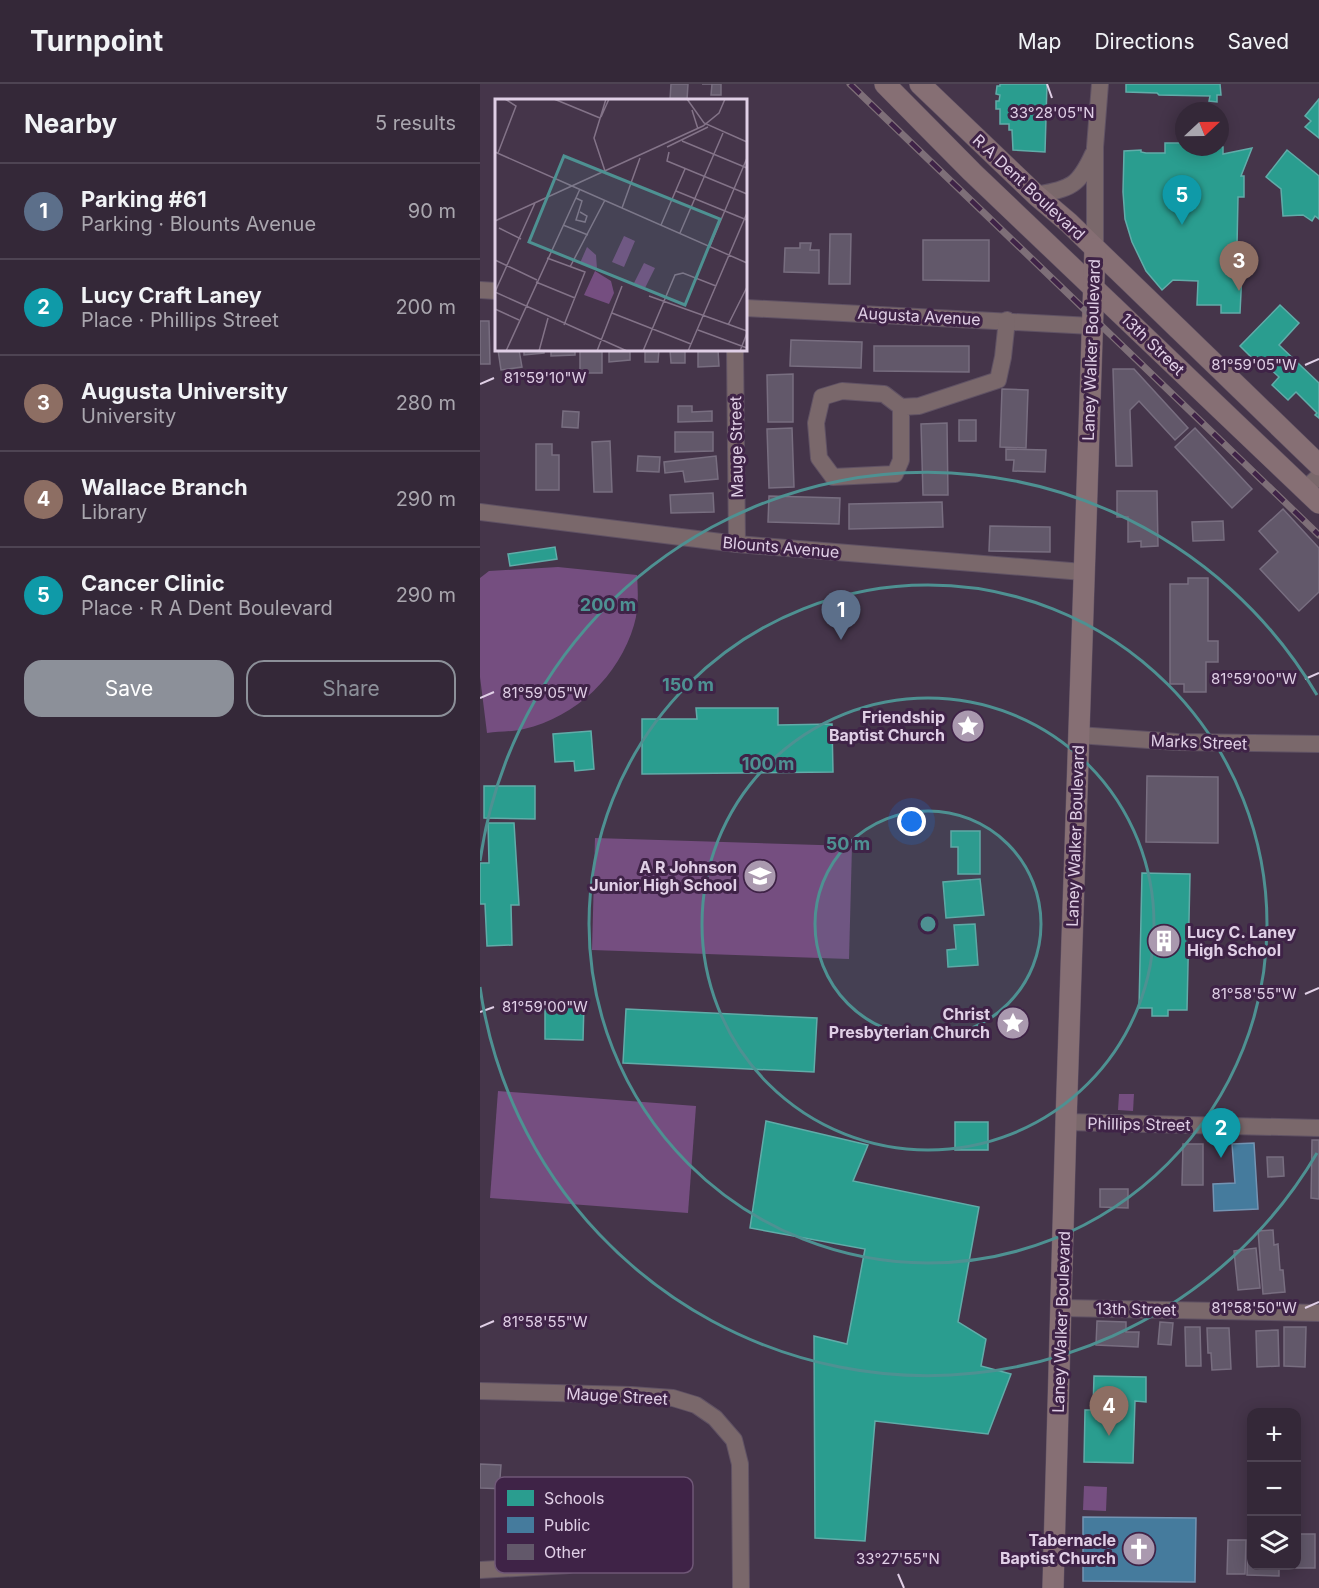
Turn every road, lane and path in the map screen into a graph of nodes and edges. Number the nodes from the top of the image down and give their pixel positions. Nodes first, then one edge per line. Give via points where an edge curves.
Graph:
1 (885, 84) edge
2 (920, 84) edge
3 (1100, 84) edge
4 (1095, 147) junction
5 (1036, 195) junction
6 (1095, 249) junction
7 (1093, 286) junction
8 (480, 290) edge
9 (495, 291) edge
10 (747, 308) edge
11 (1007, 320) junction
12 (1092, 326) junction
13 (735, 351) edge
14 (901, 407) junction
15 (1319, 465) edge
16 (1314, 489) edge
17 (480, 512) edge
18 (737, 544) junction
19 (1083, 572) junction
20 (1078, 735) junction
21 (1319, 744) edge
22 (1066, 1122) junction
23 (1319, 1128) edge
24 (1062, 1308) junction
25 (1319, 1313) edge
26 (480, 1390) edge
27 (495, 1569) edge
28 (480, 1570) edge
29 (741, 1588) edge
30 (1053, 1588) edge

1 - 7 main road, 13th Street
2 - 5 main road, R A Dent Boulevard
3 - 4 street, Laney Walker Boulevard
4 - 5 street via 1077,182
4 - 6 street, Laney Walker Boulevard
5 - 6 main road, R A Dent Boulevard
6 - 7 main road, Laney Walker Boulevard
6 - 15 main road, R A Dent Boulevard
7 - 12 main road, Laney Walker Boulevard
7 - 16 main road, 13th Street
8 - 9 street
10 - 11 street, Augusta Avenue
11 - 12 street, Augusta Avenue
11 - 14 street via 998,381 919,406
12 - 19 main road, Laney Walker Boulevard
13 - 18 street, Mauge Street
14 - 14 street via 884,394 842,392 822,397 816,423 819,458 833,477 895,474 902,460
17 - 18 street, Blounts Avenue
18 - 19 street, Blounts Avenue
19 - 20 main road, Laney Walker Boulevard
20 - 21 street, Marks Street via 1177,742
20 - 22 main road, Laney Walker Boulevard
22 - 23 street, Phillips Street
22 - 24 main road, Laney Walker Boulevard
24 - 25 street, 13th Street
24 - 30 main road, Laney Walker Boulevard
26 - 29 street, Mauge Street via 673,1398 696,1405 716,1418 734,1440 740,1464
27 - 28 street

